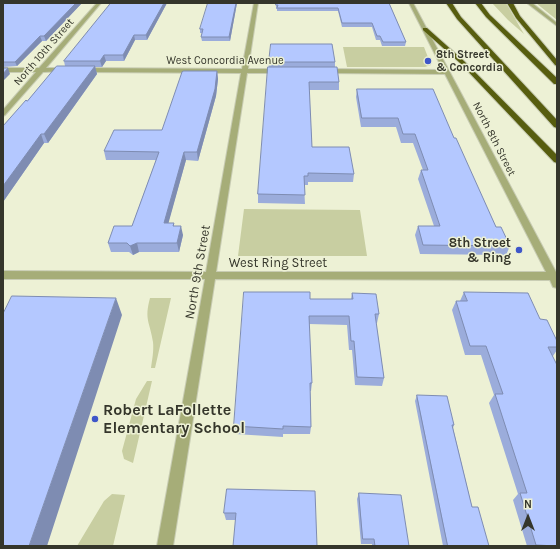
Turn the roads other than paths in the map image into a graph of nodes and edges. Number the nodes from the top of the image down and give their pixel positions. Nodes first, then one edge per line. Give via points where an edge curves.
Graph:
1 (99, 3) edge
2 (256, 3) edge
3 (411, 3) edge
4 (449, 3) edge
5 (478, 3) edge
6 (510, 3) edge
7 (529, 3) edge
8 (557, 25) edge
9 (425, 29) junction
10 (557, 64) edge
11 (3, 70) edge
12 (42, 70) junction
13 (246, 71) junction
14 (289, 71) edge
15 (321, 71) edge
16 (447, 72) junction
17 (557, 82) edge
18 (3, 114) edge
19 (557, 125) edge
20 (557, 160) edge
21 (3, 275) edge
22 (210, 276) junction
23 (555, 280) edge
24 (165, 546) edge

1 - 12 street, North 10th Street
2 - 13 street, North 9th Street
3 - 9 street, North 8th Street
4 - 19 highway via 458,18
5 - 17 highway via 488,16
6 - 10 highway via 518,17
7 - 8 street
9 - 16 street, North 8th Street
9 - 20 highway via 462,62
11 - 12 street, West Concordia Avenue
12 - 13 street, West Concordia Avenue
12 - 18 street, North 10th Street
13 - 14 street, West Concordia Avenue
13 - 22 street, North 9th Street
15 - 16 street
16 - 23 street, North 8th Street
21 - 22 street, West Ring Street
22 - 23 street, West Ring Street
22 - 24 street, North 9th Street

